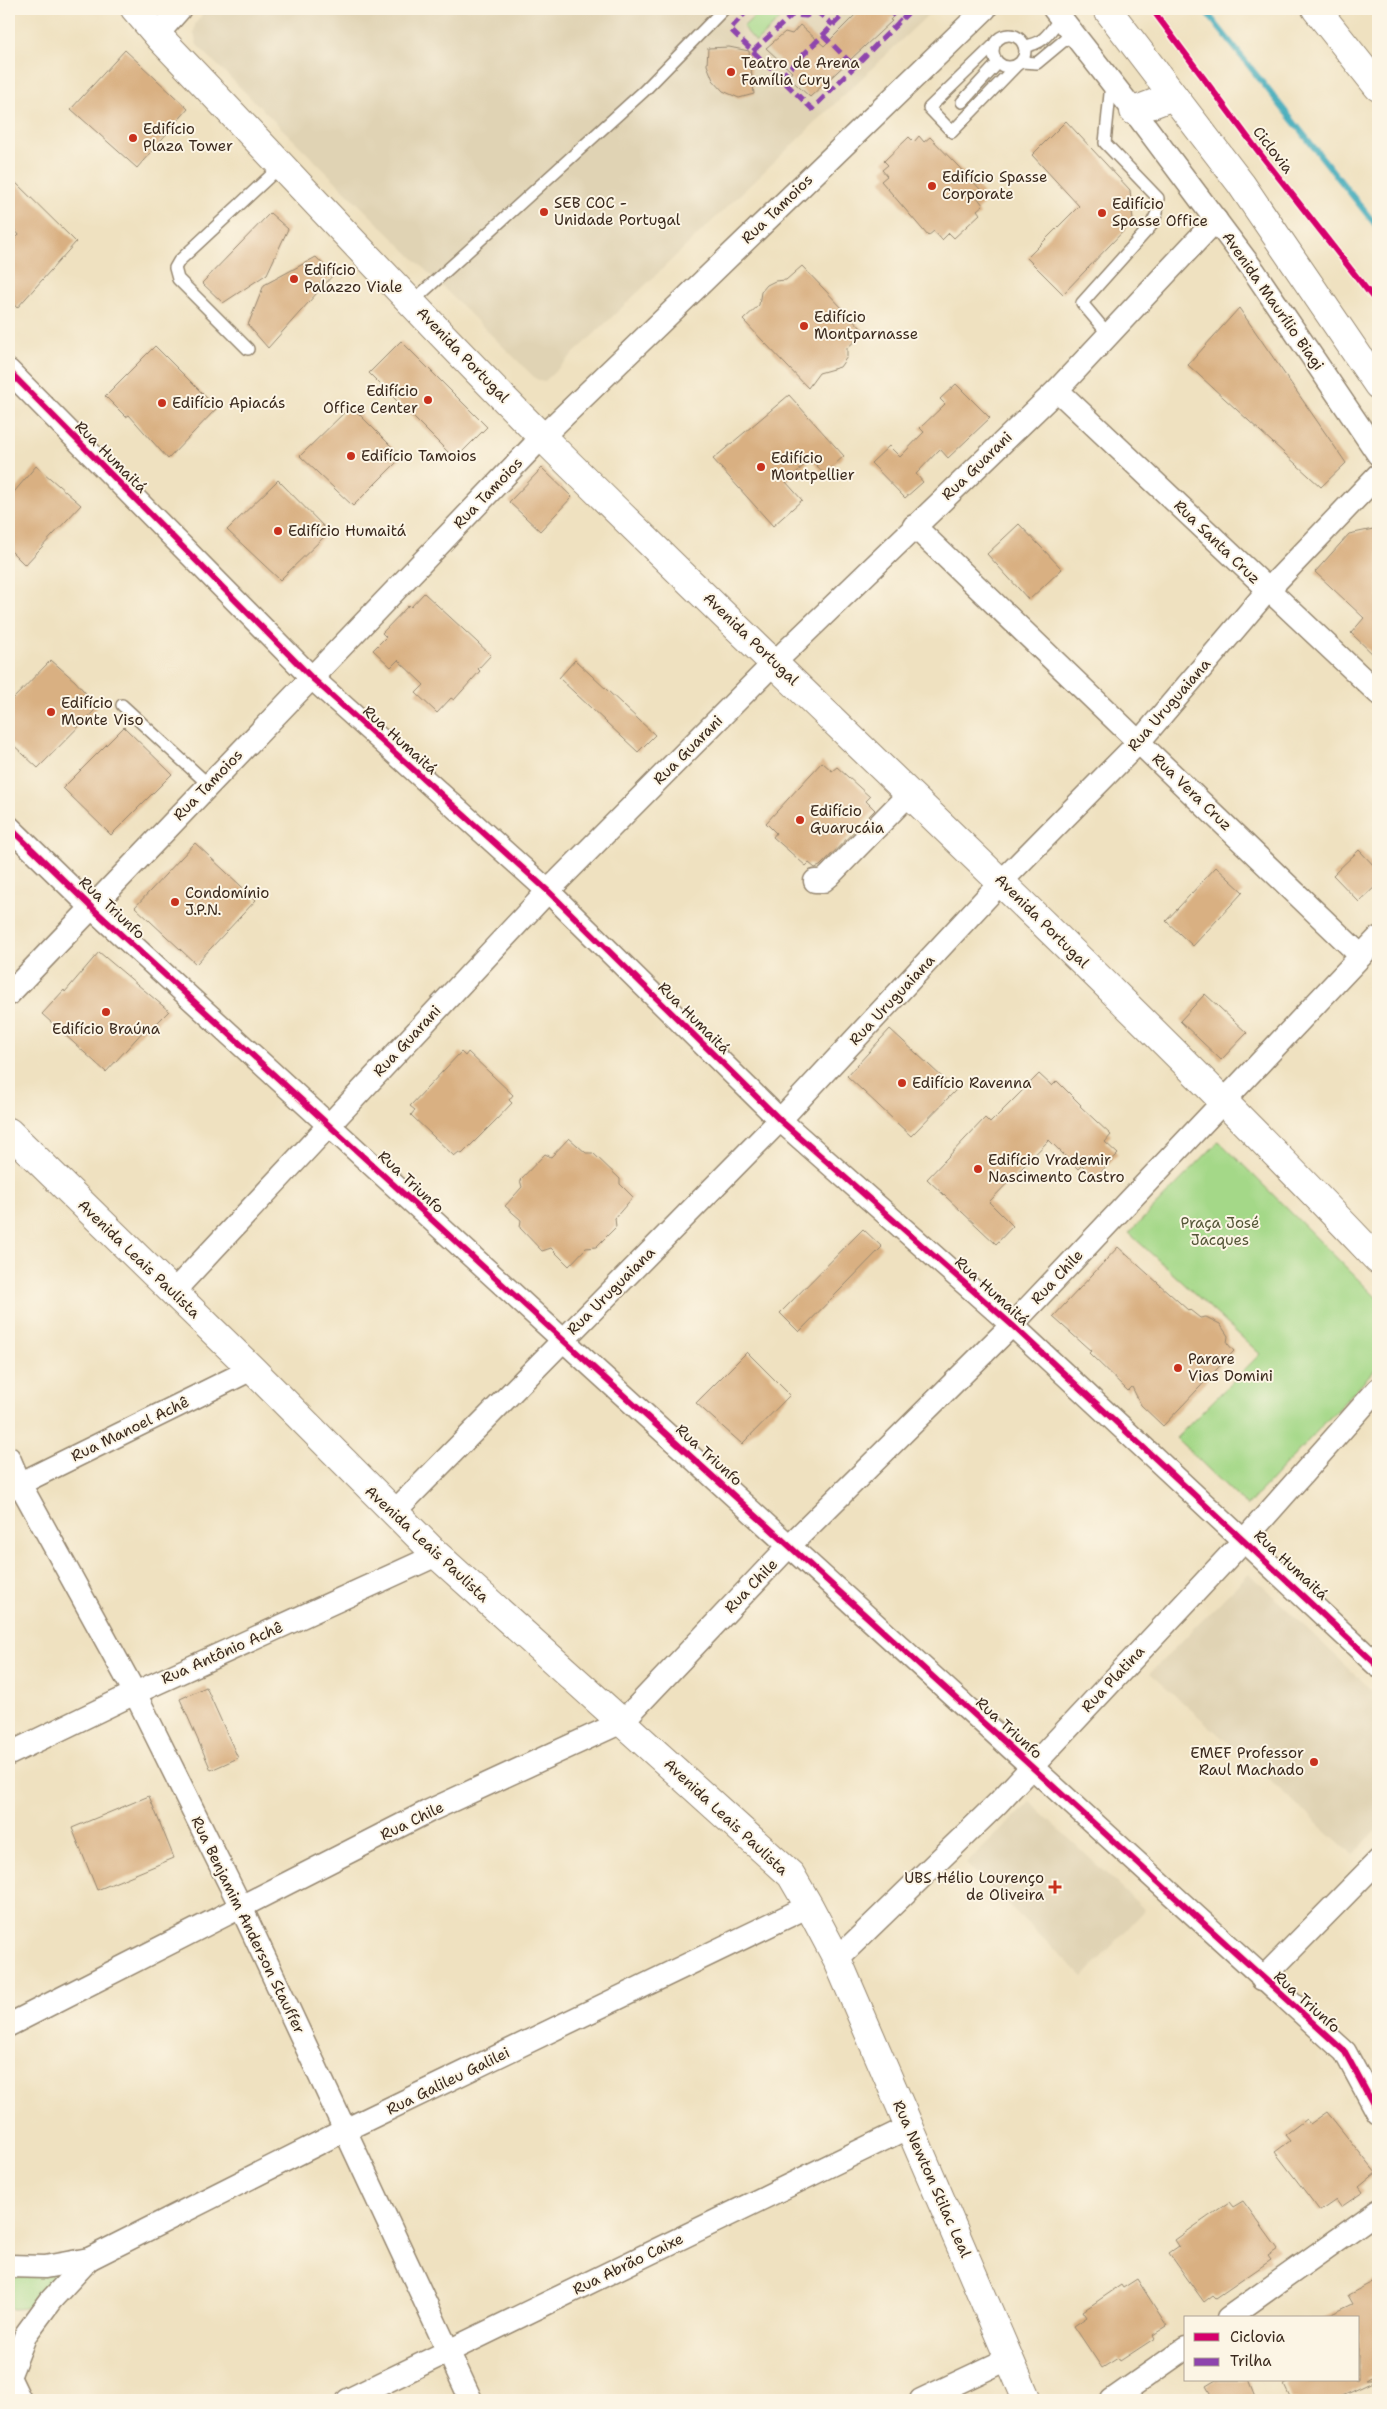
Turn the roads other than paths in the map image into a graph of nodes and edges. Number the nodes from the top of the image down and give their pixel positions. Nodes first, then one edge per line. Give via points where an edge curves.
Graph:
1 (134, 9) edge
2 (180, 9) edge
3 (724, 9) edge
4 (985, 9) edge
5 (1107, 9) edge
6 (1316, 9) edge
7 (1063, 20) edge
8 (159, 37) junction
9 (993, 46) junction
10 (1024, 46) junction
11 (998, 63) junction
12 (1018, 64) junction
13 (1111, 82) junction
14 (1378, 87) edge
15 (1173, 96) junction
16 (962, 102) dead end
17 (1134, 111) junction
18 (282, 165) junction
19 (1216, 220) junction
20 (412, 302) junction
21 (1108, 334) junction
22 (248, 349) dead end
23 (9, 371) edge
24 (1378, 385) edge
25 (1057, 390) junction
26 (542, 437) junction
27 (1378, 454) edge
28 (1378, 475) edge
29 (914, 526) junction
30 (1268, 590) junction
31 (775, 662) junction
32 (312, 678) junction
33 (1378, 693) edge
34 (122, 705) dead end
35 (1139, 742) junction
36 (209, 785) junction
37 (910, 793) junction
38 (9, 827) edge
39 (815, 881) dead end
40 (1002, 881) junction
41 (548, 891) junction
42 (92, 907) junction
43 (1378, 938) edge
44 (1361, 956) junction
45 (9, 994) edge
46 (1222, 1101) junction
47 (780, 1120) junction
48 (329, 1123) junction
49 (9, 1132) edge
50 (1378, 1260) edge
51 (173, 1292) junction
52 (1012, 1325) junction
53 (563, 1340) junction
54 (252, 1369) junction
55 (1378, 1388) edge
56 (9, 1458) edge
57 (14, 1486) edge
58 (393, 1513) junction
59 (1245, 1539) junction
60 (790, 1545) junction
61 (437, 1555) junction
62 (1378, 1666) edge
63 (135, 1693) junction
64 (622, 1722) junction
65 (9, 1754) edge
66 (1032, 1766) junction
67 (1378, 1861) edge
68 (809, 1906) junction
69 (241, 1907) junction
70 (837, 1959) junction
71 (1262, 1979) junction
72 (9, 2025) edge
73 (1378, 2113) edge
74 (909, 2128) junction
75 (346, 2130) junction
76 (1378, 2211) edge
77 (89, 2259) junction
78 (9, 2266) edge
79 (1231, 2316) edge
80 (1184, 2349) edge
81 (446, 2352) junction
82 (1010, 2358) junction
83 (9, 2377) edge
84 (20, 2400) edge
85 (348, 2400) edge
86 (471, 2400) edge
87 (921, 2400) edge
88 (1027, 2400) edge
89 (1112, 2400) edge

1 - 8 main road, Avenida Portugal
2 - 8 street
3 - 20 lane via 644,91
4 - 26 street, Rua Tamoios
5 - 15 main road
6 - 14 main road
7 - 10 lane via 1044,39
7 - 12 lane via 1037,63
7 - 13 street, Avenida Maurílio Biagi
8 - 18 main road, Avenida Portugal
9 - 10 lane via 1000,37 1011,35 1021,40
9 - 11 lane via 993,58
9 - 12 lane via 929,108 952,132
10 - 12 lane via 1026,51
11 - 12 lane via 1001,66
11 - 16 lane
13 - 17 street, Avenida Maurílio Biagi
13 - 21 lane via 1104,143 1158,198 1157,213 1150,227 1082,303
15 - 17 main road
15 - 24 main road via 1241,184
17 - 19 street, Avenida Maurílio Biagi
18 - 20 main road, Avenida Portugal
18 - 22 lane via 175,268 178,279
19 - 21 street, Rua Guarani
19 - 27 street, Avenida Maurílio Biagi
20 - 26 main road, Avenida Portugal
21 - 25 street, Rua Guarani
23 - 32 street, Rua Humaitá
25 - 29 street, Rua Guarani
25 - 30 street, Rua Santa Cruz
26 - 31 main road, Avenida Portugal
26 - 32 street, Rua Tamoios
28 - 30 street, Rua Uruguaiana
29 - 31 street, Rua Guarani
29 - 35 street, Rua Vera Cruz
30 - 33 street, Rua Santa Cruz
30 - 35 street, Rua Uruguaiana
31 - 37 main road, Avenida Portugal
31 - 41 street, Rua Guarani
32 - 36 street, Rua Tamoios
32 - 41 street, Rua Humaitá
34 - 36 lane
35 - 40 street, Rua Uruguaiana
35 - 44 street, Rua Vera Cruz
36 - 42 street, Rua Tamoios
37 - 39 street via 830,876 823,881
37 - 40 main road, Avenida Portugal
38 - 42 street, Rua Triunfo
40 - 46 main road, Avenida Portugal
40 - 47 street, Rua Uruguaiana
41 - 47 street, Rua Humaitá
41 - 48 street, Rua Guarani
42 - 45 street, Rua Tamoios
42 - 48 street, Rua Triunfo
43 - 44 street, Rua Chile
44 - 46 street, Rua Chile
46 - 50 main road, Avenida Portugal
46 - 52 street, Rua Chile
47 - 52 street, Rua Humaitá
47 - 53 street, Rua Uruguaiana
48 - 51 street, Rua Guarani
48 - 53 street, Rua Triunfo
49 - 51 main road, Avenida Leais Paulista
51 - 54 main road, Avenida Leais Paulista
52 - 59 street, Rua Humaitá
52 - 60 street, Rua Chile
53 - 58 street, Rua Uruguaiana
53 - 60 street, Rua Triunfo
54 - 57 street, Rua Manoel Achê
54 - 58 main road, Avenida Leais Paulista
55 - 59 street, Rua Platina
56 - 57 street, Rua Benjamim Anderson Stauffer
57 - 63 street, Rua Benjamim Anderson Stauffer
58 - 61 main road, Avenida Leais Paulista
59 - 62 street, Rua Humaitá
59 - 66 street, Rua Platina
60 - 64 street, Rua Chile
60 - 66 street, Rua Triunfo
61 - 63 street, Rua Antônio Achê
61 - 64 main road, Avenida Leais Paulista
63 - 65 street, Rua Antônio Achê
63 - 69 street, Rua Benjamim Anderson Stauffer
64 - 68 main road, Avenida Leais Paulista via 791,1876
64 - 69 street, Rua Chile via 429,1811
66 - 70 street, Rua Platina
66 - 71 street, Rua Triunfo
67 - 71 street
68 - 70 main road, Avenida Leais Paulista
68 - 75 street, Rua Galileu Galilei
69 - 72 street, Rua Chile
69 - 75 street, Rua Benjamim Anderson Stauffer
70 - 74 main road, Rua Newton Stilac Leal
71 - 73 street, Rua Triunfo via 1344,2052
74 - 81 street, Rua Abrão Caixe
74 - 82 main road, Rua Newton Stilac Leal
75 - 77 street, Rua Galileu Galilei
75 - 81 street, Rua Benjamim Anderson Stauffer
76 - 79 street
77 - 78 street, Rua Galileu Galilei via 45,2267
77 - 83 street, Rua Galileu Galilei via 51,2300 26,2334
80 - 89 street
81 - 85 street, Rua Abrão Caixe
81 - 86 street, Rua Benjamim Anderson Stauffer
82 - 87 street
82 - 88 main road, Rua Newton Stilac Leal
83 - 84 street

